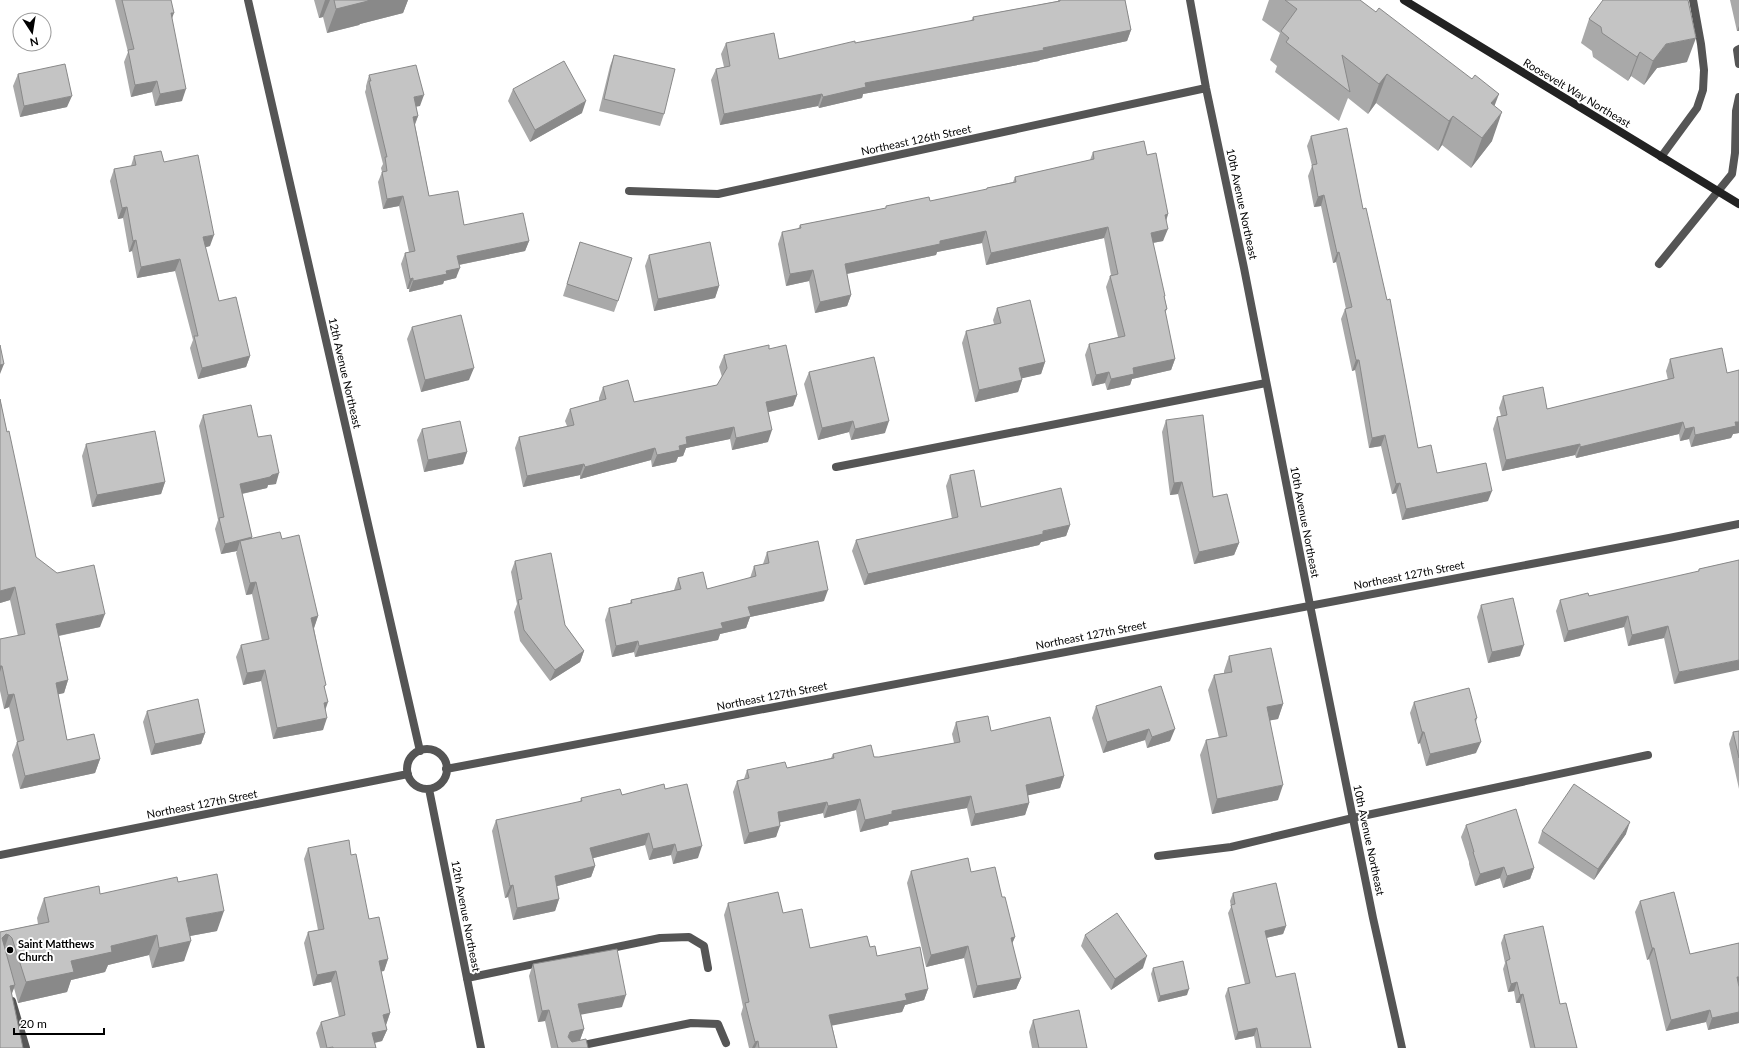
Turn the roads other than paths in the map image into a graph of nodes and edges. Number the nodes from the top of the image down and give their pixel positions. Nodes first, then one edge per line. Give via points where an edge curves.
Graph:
1 (248, 0) edge
2 (1190, 0) edge
3 (1404, 0) edge
4 (1692, 0) edge
5 (1414, 2) edge
6 (1739, 49) edge
7 (1739, 64) edge
8 (1206, 88) junction
9 (1739, 97) edge
10 (1661, 157) junction
11 (630, 191) dead end
12 (1719, 192) junction
13 (1739, 204) edge
14 (1659, 264) dead end
15 (1266, 383) junction
16 (836, 467) dead end
17 (1739, 524) edge
18 (1310, 605) junction
19 (420, 751) junction
20 (1648, 755) dead end
21 (446, 769) junction
22 (408, 774) junction
23 (429, 789) junction
24 (1353, 818) junction
25 (0, 855) edge
26 (1158, 856) dead end
27 (708, 968) dead end
28 (467, 978) junction
29 (9, 989) edge
30 (726, 1042) dead end
31 (26, 1048) edge
32 (481, 1048) edge
33 (569, 1048) edge
34 (1402, 1048) edge

1 - 19 street, 12th Avenue Northeast
2 - 8 street, 10th Avenue Northeast
3 - 5 main road, Roosevelt Way Northeast
4 - 10 street via 1701,44 1703,90 1697,108
5 - 10 main road, Roosevelt Way Northeast
6 - 7 street
8 - 11 street, Northeast 126th Street via 718,194
8 - 15 street, 10th Avenue Northeast
9 - 12 street via 1732,174
10 - 12 main road, Roosevelt Way Northeast
12 - 13 main road, Roosevelt Way Northeast
12 - 14 street
15 - 16 street
15 - 18 street, 10th Avenue Northeast
17 - 18 street, Northeast 127th Street
18 - 21 street, Northeast 127th Street
18 - 24 street, 10th Avenue Northeast
19 - 21 street via 438,753
19 - 22 street via 410,758
20 - 24 street
21 - 23 street via 443,781
22 - 23 street via 418,787
22 - 25 street, Northeast 127th Street
23 - 28 street, 12th Avenue Northeast
24 - 26 street via 1230,847
24 - 34 street, 10th Avenue Northeast
27 - 28 street via 704,946 689,937 660,938
28 - 32 street, 12th Avenue Northeast
29 - 31 street
30 - 33 street via 718,1024 691,1023

